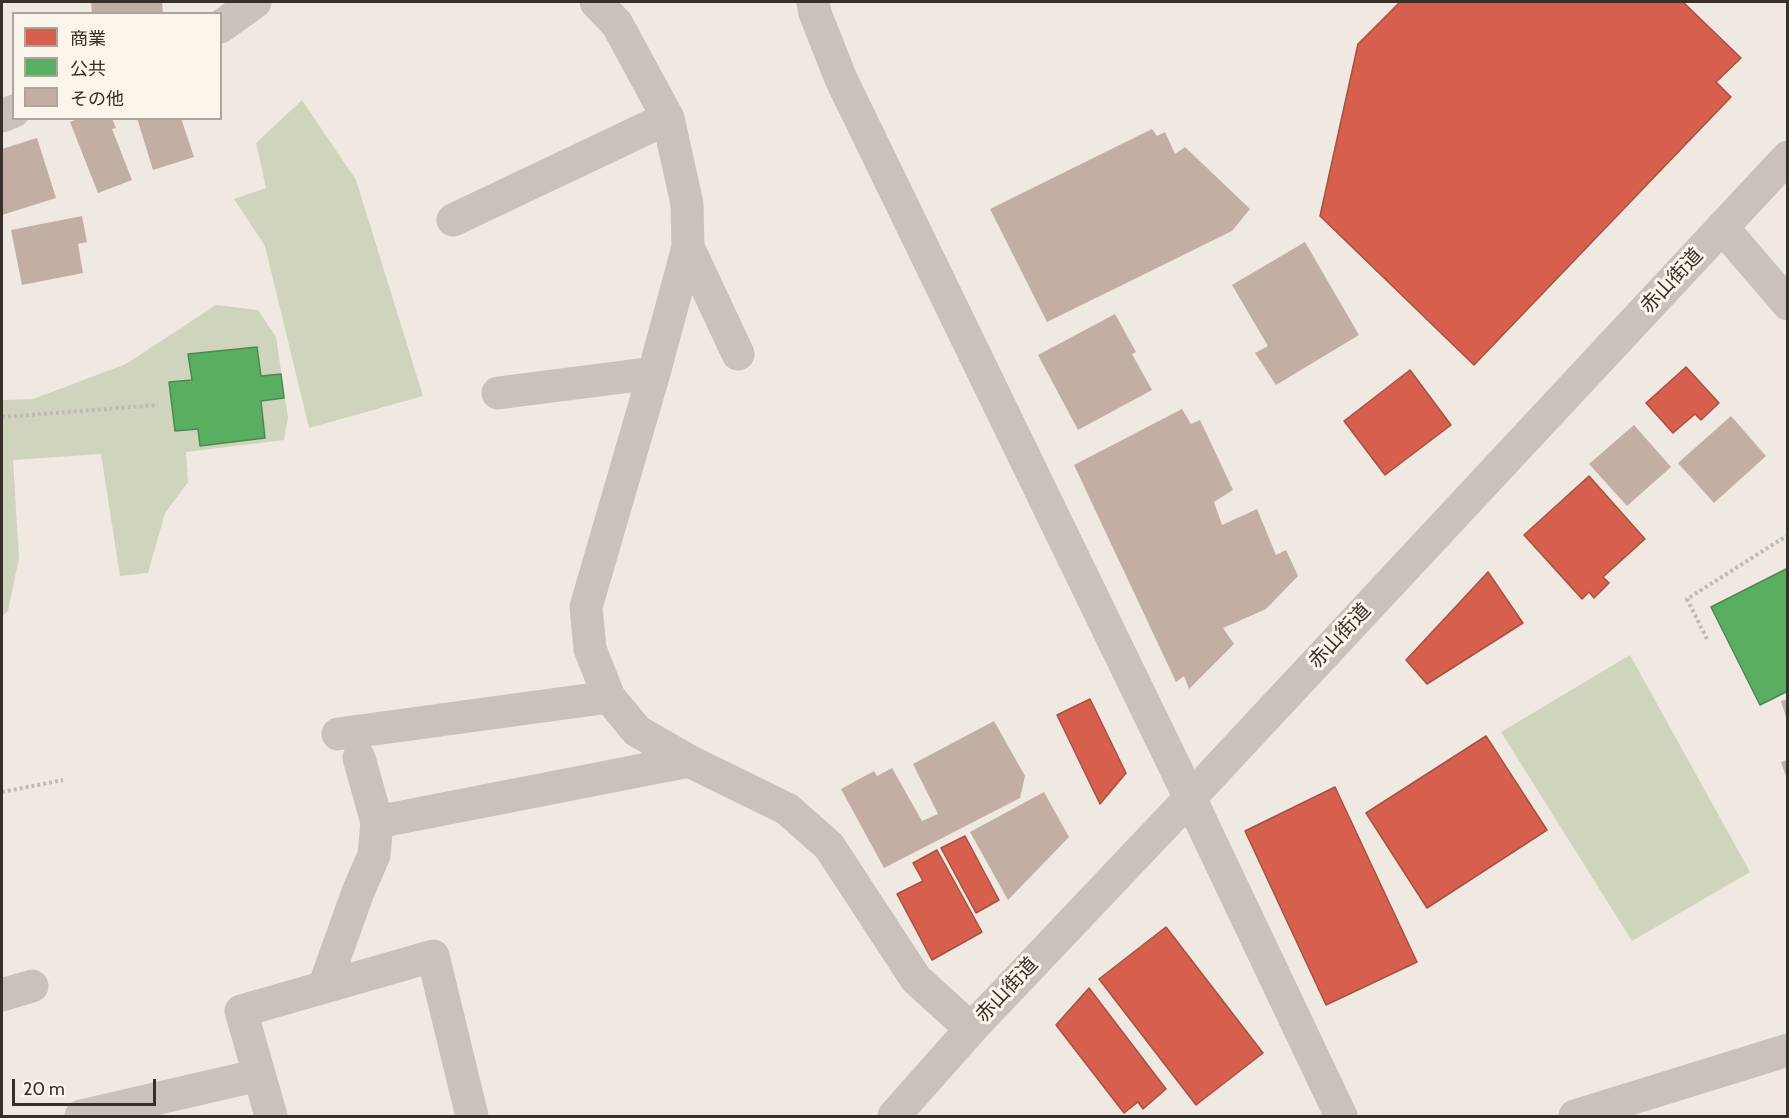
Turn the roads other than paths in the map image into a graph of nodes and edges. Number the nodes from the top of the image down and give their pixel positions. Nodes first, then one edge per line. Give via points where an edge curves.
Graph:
1 (255, 2) edge
2 (596, 2) edge
3 (813, 2) edge
4 (222, 26) edge
5 (668, 118) junction
6 (1788, 157) edge
7 (453, 220) dead end
8 (1722, 227) junction
9 (688, 247) junction
10 (1788, 304) edge
11 (738, 354) dead end
12 (654, 373) junction
13 (498, 393) dead end
14 (609, 697) junction
15 (338, 734) dead end
16 (359, 758) dead end
17 (689, 761) junction
18 (1190, 798) junction
19 (376, 822) junction
20 (324, 987) junction
21 (971, 1029) junction
22 (1788, 1050) edge
23 (259, 1075) junction
24 (81, 1116) edge
25 (271, 1116) edge
26 (472, 1116) edge
27 (894, 1116) edge
28 (1341, 1116) edge
29 (1575, 1116) edge

1 - 4 street
2 - 5 street via 617,24
3 - 18 street via 846,90
5 - 7 street
5 - 9 street via 687,204
6 - 8 street, 赤山街道
8 - 10 street
8 - 18 street, 赤山街道
9 - 11 street
9 - 12 street
12 - 13 street
12 - 14 street via 586,607 590,650
14 - 15 street
14 - 17 street via 637,731
16 - 19 street
17 - 19 street
17 - 21 street via 787,809 829,846 916,979
18 - 21 street, 赤山街道
18 - 28 street
19 - 20 street via 374,855
20 - 23 street via 241,1011
20 - 26 street via 433,956
21 - 27 street, 赤山街道
22 - 29 street
23 - 24 street
23 - 25 street

